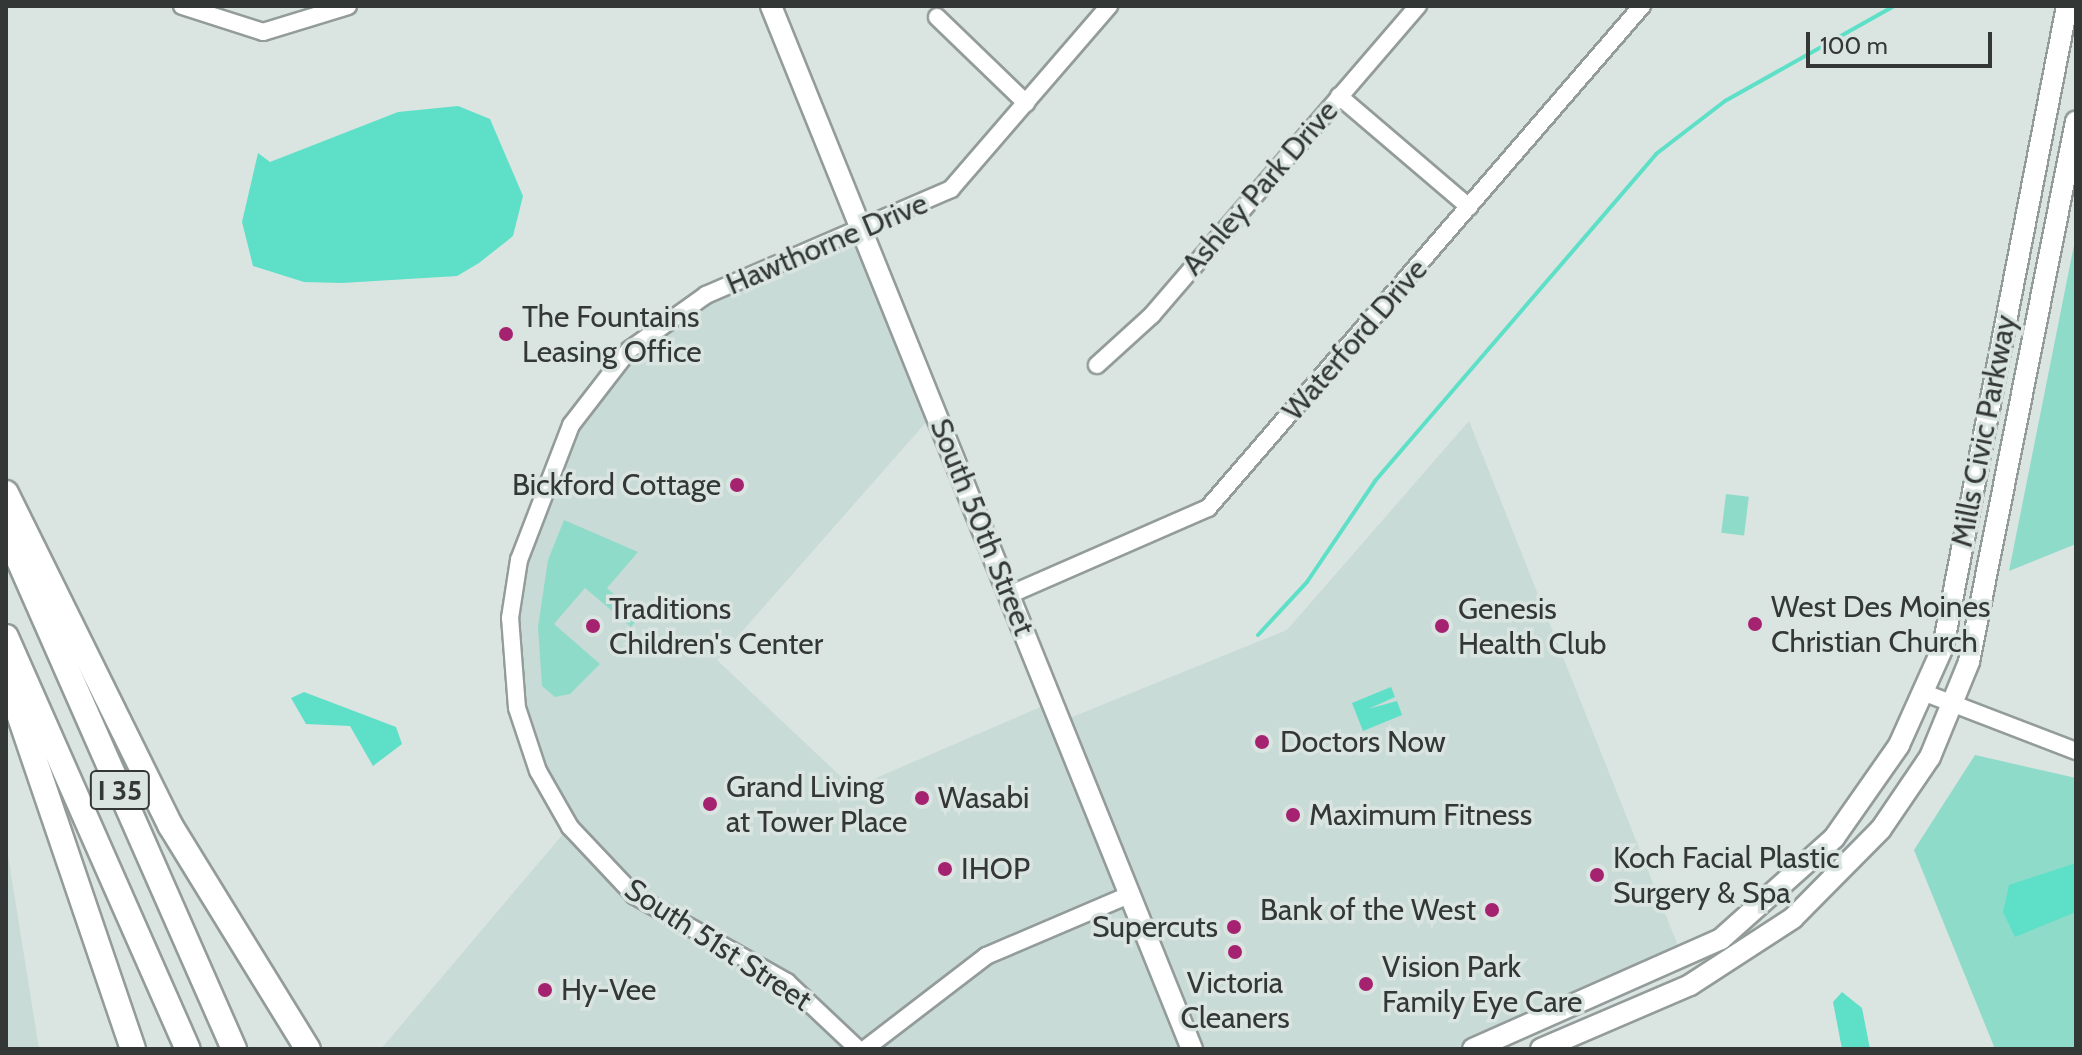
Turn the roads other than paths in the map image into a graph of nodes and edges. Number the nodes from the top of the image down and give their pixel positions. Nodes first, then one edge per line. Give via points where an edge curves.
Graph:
1 (182, 6) edge
2 (348, 6) edge
3 (771, 6) edge
4 (1109, 6) edge
5 (1418, 6) edge
6 (1642, 6) edge
7 (2067, 6) edge
8 (937, 17) dead end
9 (1339, 96) junction
10 (1026, 103) junction
11 (2076, 121) edge
12 (1469, 207) junction
13 (862, 231) junction
14 (1097, 365) dead end
15 (546, 477) joint
16 (6, 493) edge
17 (6, 531) edge
18 (1009, 595) junction
19 (6, 637) edge
20 (6, 676) edge
21 (1925, 693) junction
22 (1955, 704) junction
23 (2076, 751) edge
24 (1129, 895) junction
25 (133, 1049) edge
26 (188, 1049) edge
27 (234, 1049) edge
28 (308, 1049) edge
29 (858, 1049) edge
30 (865, 1049) edge
31 (1192, 1049) edge
32 (1473, 1049) edge
33 (1541, 1049) edge

1 - 2 street via 263,32
3 - 13 main road, South 50th Street
4 - 10 street, Hawthorne Drive
5 - 9 street, Ashley Park Drive
6 - 12 street, Waterford Drive
7 - 21 main road, Mills Civic Parkway via 1943,647
8 - 10 street
9 - 12 street
9 - 14 street, Ashley Park Drive via 1152,315
10 - 13 street, Hawthorne Drive via 951,189
11 - 22 main road, Mills Civic Parkway
12 - 18 street, Waterford Drive via 1208,508
13 - 15 street, Hawthorne Drive via 706,295 653,330 592,392
13 - 18 main road, South 50th Street
15 - 29 street, South 51st Street via 513,589 510,658 525,735 553,801 589,852 635,896 787,982
16 - 28 highway via 170,825
17 - 27 highway, I 35
18 - 24 main road, South 50th Street
19 - 26 highway, I 35
20 - 25 highway
21 - 22 street
21 - 32 main road, Mills Civic Parkway via 1856,811 1743,922 1684,961
22 - 23 street
22 - 33 main road, Mills Civic Parkway via 1881,829 1793,918 1690,985
24 - 30 street via 986,956
24 - 31 main road, South 50th Street

